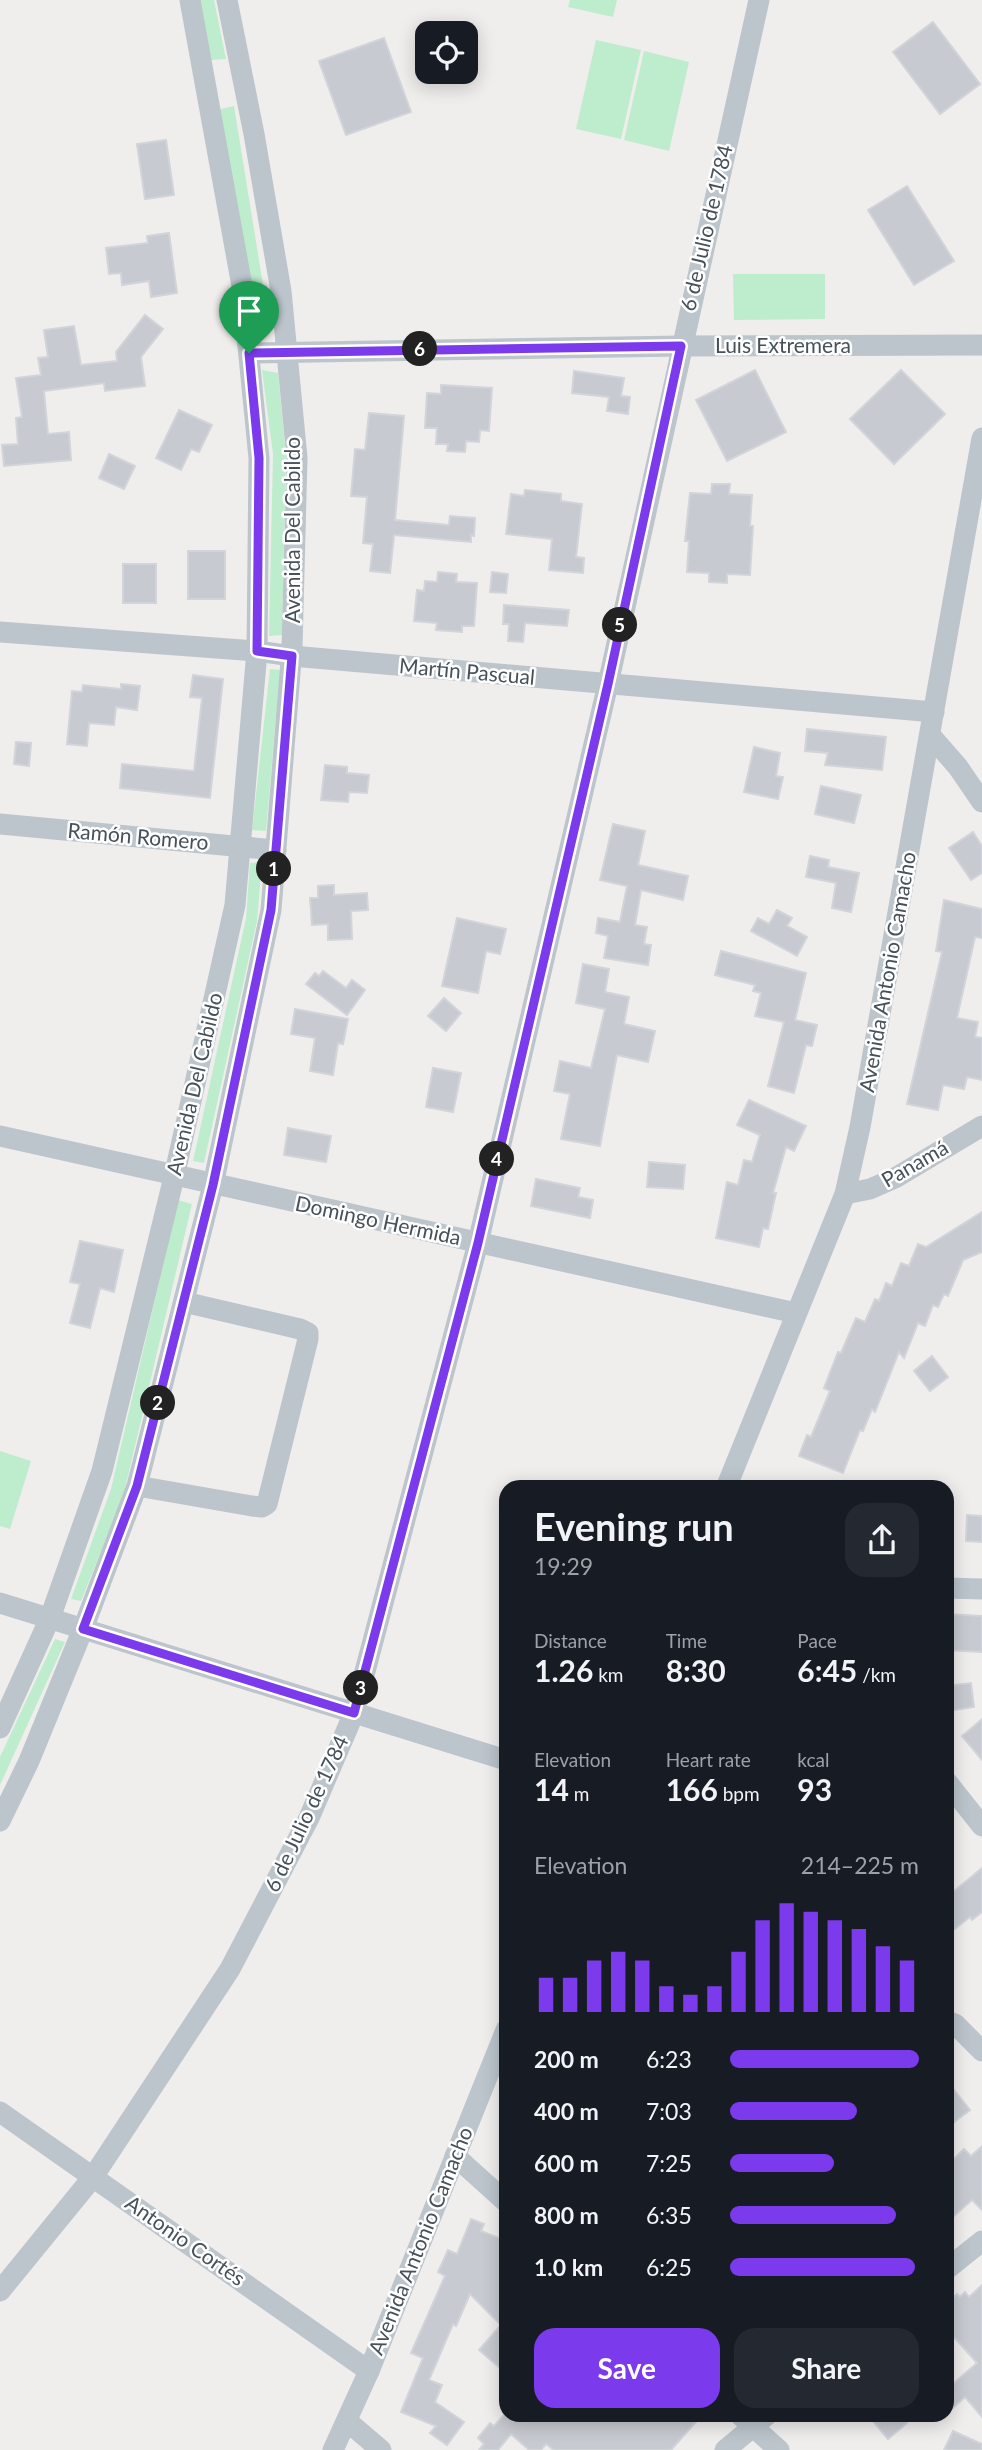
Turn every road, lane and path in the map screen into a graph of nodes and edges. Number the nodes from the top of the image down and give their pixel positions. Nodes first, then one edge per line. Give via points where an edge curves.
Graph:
1 (190, 0) edge
2 (227, 0) edge
3 (759, 0) edge
4 (982, 345) edge
5 (681, 346) junction
6 (287, 351) junction
7 (249, 353) junction
8 (982, 438) edge
9 (0, 632) edge
10 (257, 651) junction
11 (292, 656) junction
12 (608, 684) junction
13 (934, 712) junction
14 (930, 735) junction
15 (982, 802) edge
16 (0, 824) edge
17 (240, 846) junction
18 (276, 850) junction
19 (982, 1126) edge
20 (0, 1136) edge
21 (174, 1177) junction
22 (213, 1185) junction
23 (845, 1194) junction
24 (478, 1243) junction
25 (184, 1302) junction
26 (796, 1313) junction
27 (729, 1480) edge
28 (137, 1486) junction
29 (954, 1588) edge
30 (982, 1589) edge
31 (0, 1603) edge
32 (50, 1618) junction
33 (83, 1629) junction
34 (354, 1713) junction
35 (0, 1728) edge
36 (499, 1758) edge
37 (954, 1791) edge
38 (0, 1821) edge
39 (982, 1826) edge
40 (954, 2024) edge
41 (499, 2047) edge
42 (982, 2051) edge
43 (0, 2112) edge
44 (455, 2156) junction
45 (93, 2177) junction
46 (499, 2196) edge
47 (982, 2241) edge
48 (954, 2263) edge
49 (0, 2291) edge
50 (369, 2371) junction
51 (347, 2421) junction
52 (750, 2422) edge
53 (756, 2422) edge
54 (333, 2450) edge
55 (381, 2450) edge
56 (725, 2450) edge
57 (779, 2450) edge

1 - 7 street, Avenida Del Cabildo via 242,286
2 - 6 street, Avenida Del Cabildo via 277,265
3 - 5 street, 6 de Julio de 1784
4 - 5 street, Luis Extremera
5 - 6 street, Luis Extremera
5 - 12 street, 6 de Julio de 1784
6 - 7 street, Luis Extremera
6 - 11 street, Avenida Del Cabildo via 297,458
7 - 10 street, Avenida Del Cabildo via 259,458
8 - 13 street, Avenida Antonio Camacho
9 - 10 street, Martín Pascual
10 - 11 street, Martín Pascual
10 - 17 street, Avenida Del Cabildo
11 - 12 street, Martín Pascual
11 - 18 street, Avenida Del Cabildo
12 - 13 street, Martín Pascual
12 - 24 street, 6 de Julio de 1784
13 - 14 street, Avenida Antonio Camacho
14 - 15 street
14 - 23 street, Avenida Antonio Camacho
16 - 17 street, Ramón Romero
17 - 18 street, Ramón Romero
17 - 21 street, Avenida Del Cabildo via 235,905
18 - 22 street, Avenida Del Cabildo via 271,910
19 - 23 street, Panamá via 895,1178
20 - 21 street, Domingo Hermida
21 - 22 street, Domingo Hermida
21 - 32 street, Avenida Del Cabildo via 102,1471
22 - 24 street, Domingo Hermida
22 - 25 street, Avenida Del Cabildo
23 - 26 street, Avenida Antonio Camacho
24 - 26 street, Domingo Hermida
24 - 34 street, 6 de Julio de 1784
25 - 28 street, Avenida Del Cabildo
25 - 28 street via 307,1333 267,1504 252,1506
26 - 27 street, Avenida Antonio Camacho
28 - 33 street, Avenida Del Cabildo
29 - 30 street
31 - 32 street
32 - 33 street
32 - 35 street, Avenida Del Cabildo
33 - 34 street
33 - 38 street, Avenida Del Cabildo
34 - 36 street
34 - 45 street, 6 de Julio de 1784 via 309,1818 230,1969
37 - 39 street
40 - 42 street
41 - 44 street, Avenida Antonio Camacho
43 - 45 street, Antonio Cortés
44 - 46 street
44 - 50 street, Avenida Antonio Camacho
45 - 49 street, 6 de Julio de 1784
45 - 50 street, Antonio Cortés
47 - 48 street
50 - 51 street, Avenida Antonio Camacho
51 - 54 street, Avenida Antonio Camacho
51 - 55 street
52 - 56 street
53 - 57 street

